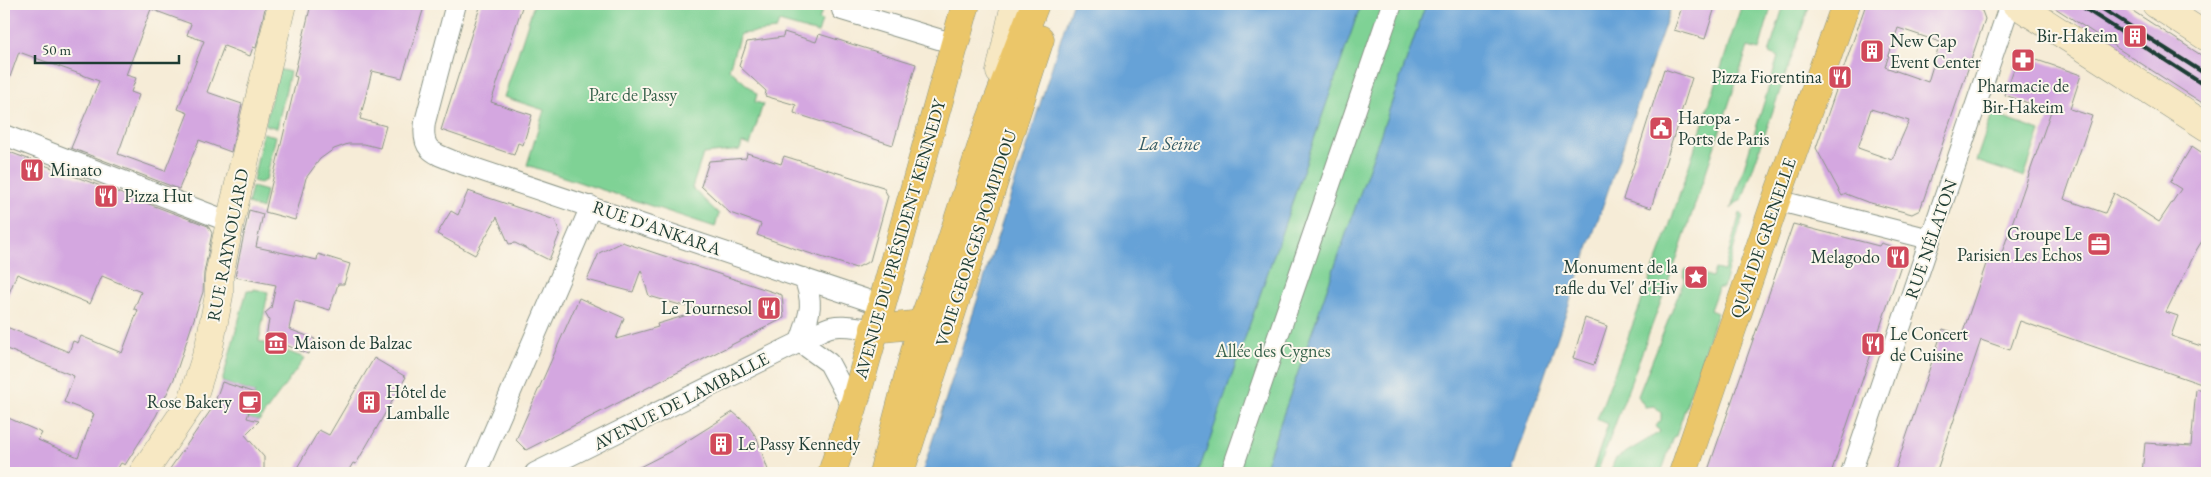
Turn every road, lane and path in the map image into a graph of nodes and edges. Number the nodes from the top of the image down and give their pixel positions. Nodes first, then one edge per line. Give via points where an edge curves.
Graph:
1 (282, 4) edge
2 (456, 4) edge
3 (966, 4) edge
4 (1015, 4) edge
5 (1035, 4) edge
6 (1052, 4) edge
7 (1392, 4) edge
8 (1846, 4) edge
9 (2010, 4) edge
10 (2016, 4) edge
11 (2156, 4) edge
12 (842, 10) dead end
13 (2207, 37) edge
14 (955, 44) junction
15 (2207, 127) edge
16 (986, 132) junction
17 (4, 135) edge
18 (1776, 200) junction
19 (591, 206) junction
20 (230, 222) junction
21 (1930, 239) junction
22 (804, 278) junction
23 (878, 317) junction
24 (922, 324) junction
25 (800, 342) junction
26 (853, 408) junction
27 (143, 473) edge
28 (476, 473) edge
29 (535, 473) edge
30 (832, 473) edge
31 (883, 473) edge
32 (900, 473) edge
33 (1231, 473) edge
34 (1683, 473) edge
35 (1851, 473) edge

1 - 20 street, RUE RAYNOUARD
2 - 19 street, RUE D'ANKARA via 425,122 423,136 432,153
3 - 14 main road, AVENUE DU PRÉSIDENT KENNEDY
4 - 16 street
5 - 16 main road
6 - 32 main road, VOIE GEORGES POMPIDOU
7 - 33 street
8 - 18 main road, QUAI DE GRENELLE
9 - 21 street, RUE NÉLATON
10 - 15 street
11 - 13 street
12 - 14 street
14 - 23 main road, AVENUE DU PRÉSIDENT KENNEDY
16 - 24 main road
17 - 20 street
18 - 21 street
18 - 34 main road, QUAI DE GRENELLE
19 - 22 street, RUE D'ANKARA
19 - 28 street
20 - 27 street, RUE RAYNOUARD via 219,276 220,296 209,347 192,401
21 - 35 street, RUE NÉLATON
22 - 23 street, RUE D'ANKARA
22 - 25 street via 812,307
23 - 24 main road
23 - 25 street, AVENUE DE LAMBALLE via 826,327
23 - 26 main road, AVENUE DU PRÉSIDENT KENNEDY
24 - 31 main road
25 - 26 street via 830,362
25 - 29 street, AVENUE DE LAMBALLE
26 - 30 main road, AVENUE DU PRÉSIDENT KENNEDY

